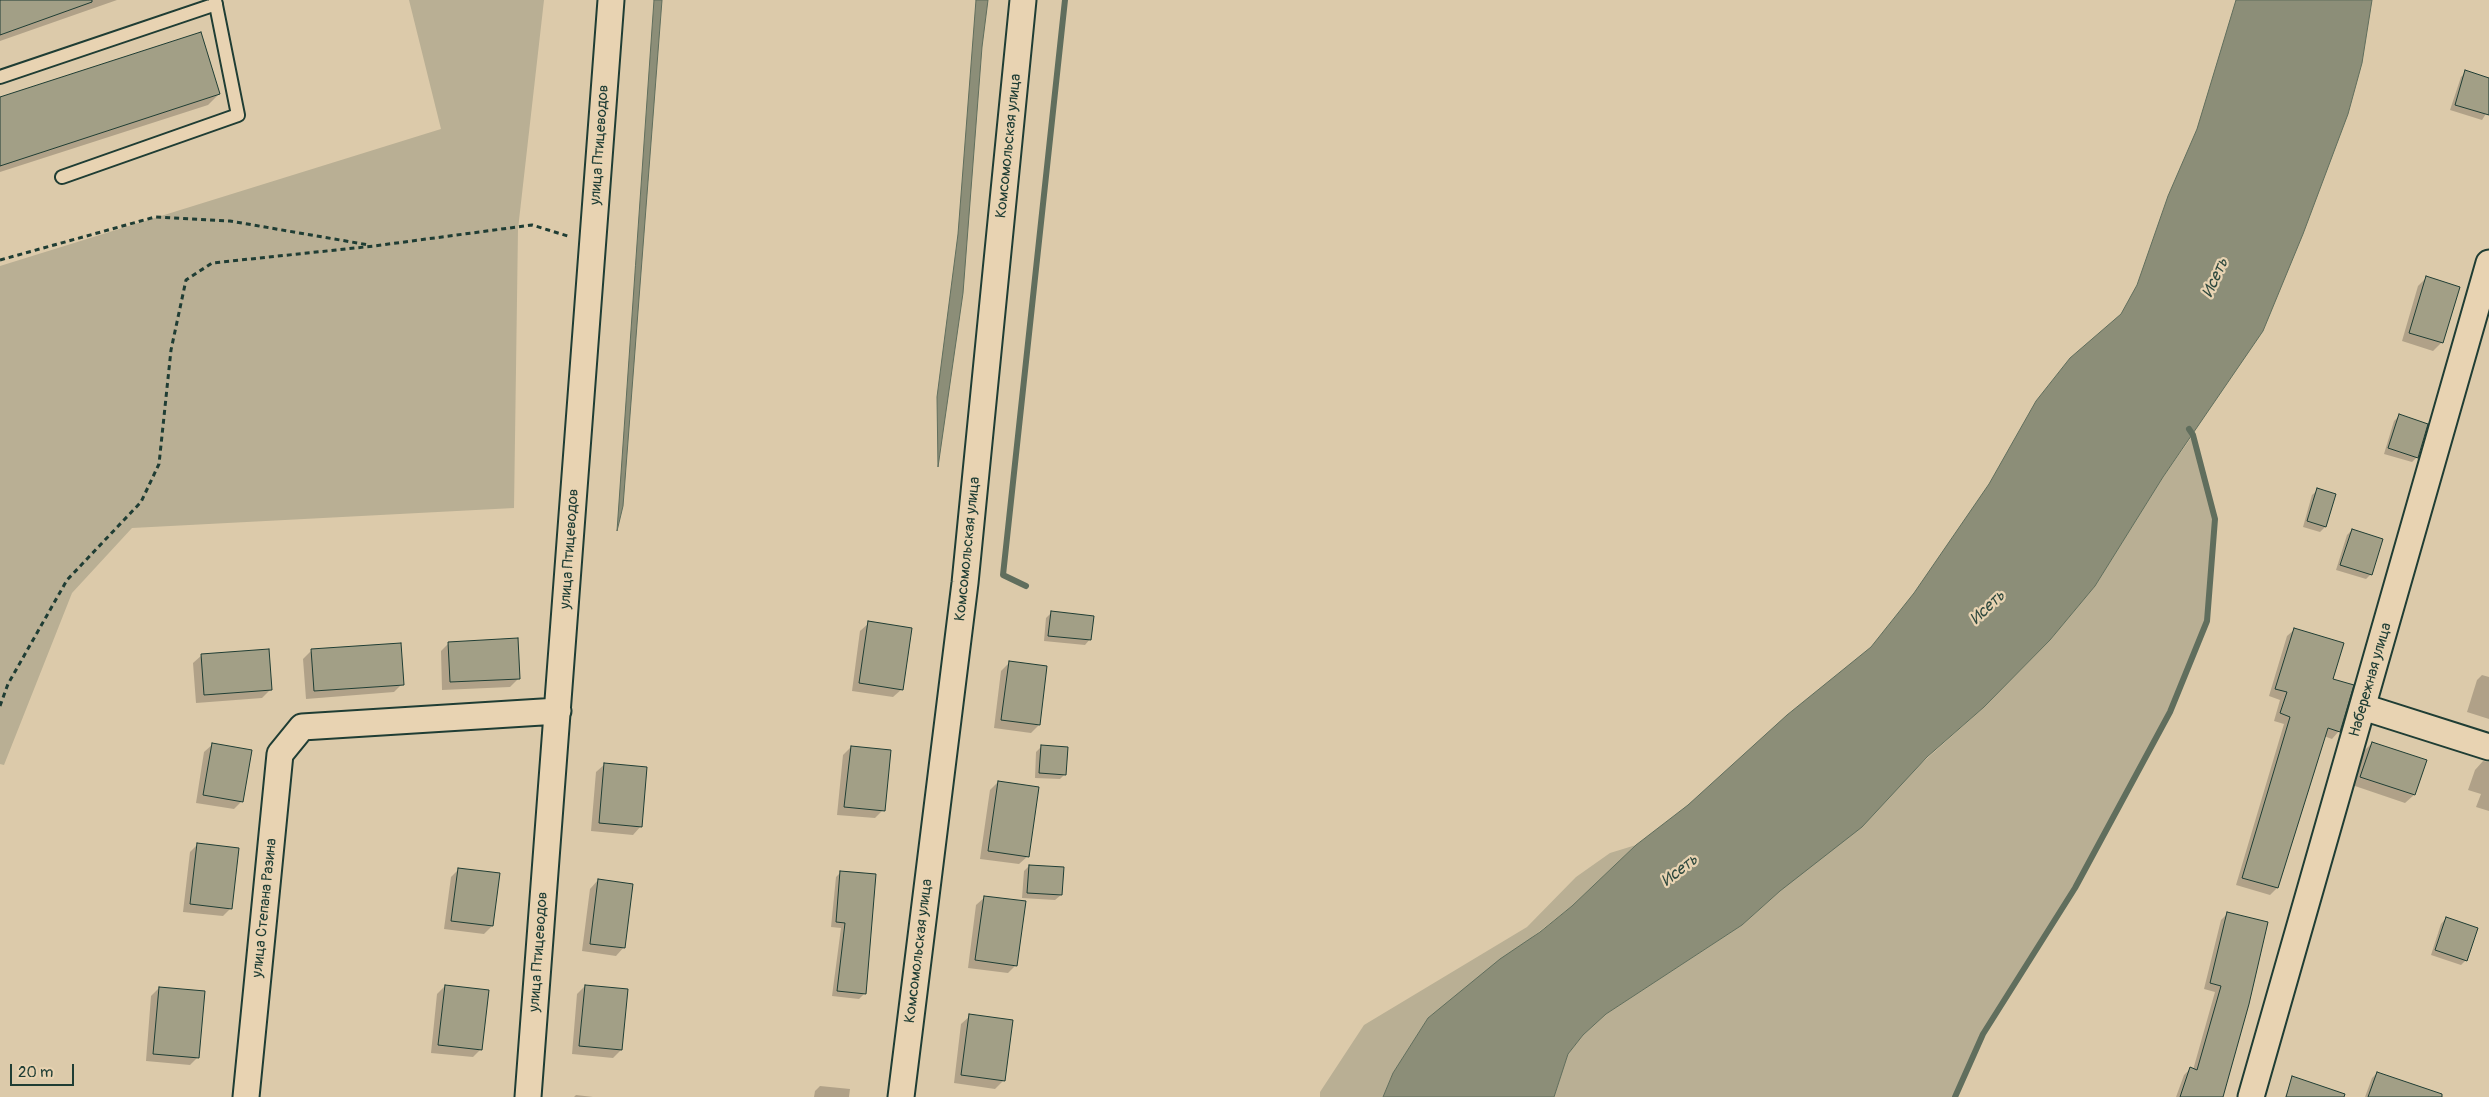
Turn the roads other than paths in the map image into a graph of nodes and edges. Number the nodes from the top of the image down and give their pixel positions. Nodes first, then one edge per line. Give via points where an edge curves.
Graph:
1 (611, 0) edge
2 (1023, 0) edge
3 (215, 2) edge
4 (0, 77) edge
5 (62, 177) dead end
6 (2489, 263) edge
7 (2363, 707) junction
8 (558, 711) junction
9 (2489, 747) edge
10 (246, 1097) edge
11 (528, 1097) edge
12 (901, 1097) edge
13 (2251, 1097) edge

1 - 8 street, улица Птицеводов
2 - 12 street, Комсомольская улица via 965,583
3 - 4 lane
3 - 5 lane via 238,115
6 - 7 street, Набережная улица
7 - 9 street
7 - 13 street, Набережная улица
8 - 10 street, улица Степана Разина via 302,727 280,754
8 - 11 street, улица Птицеводов

